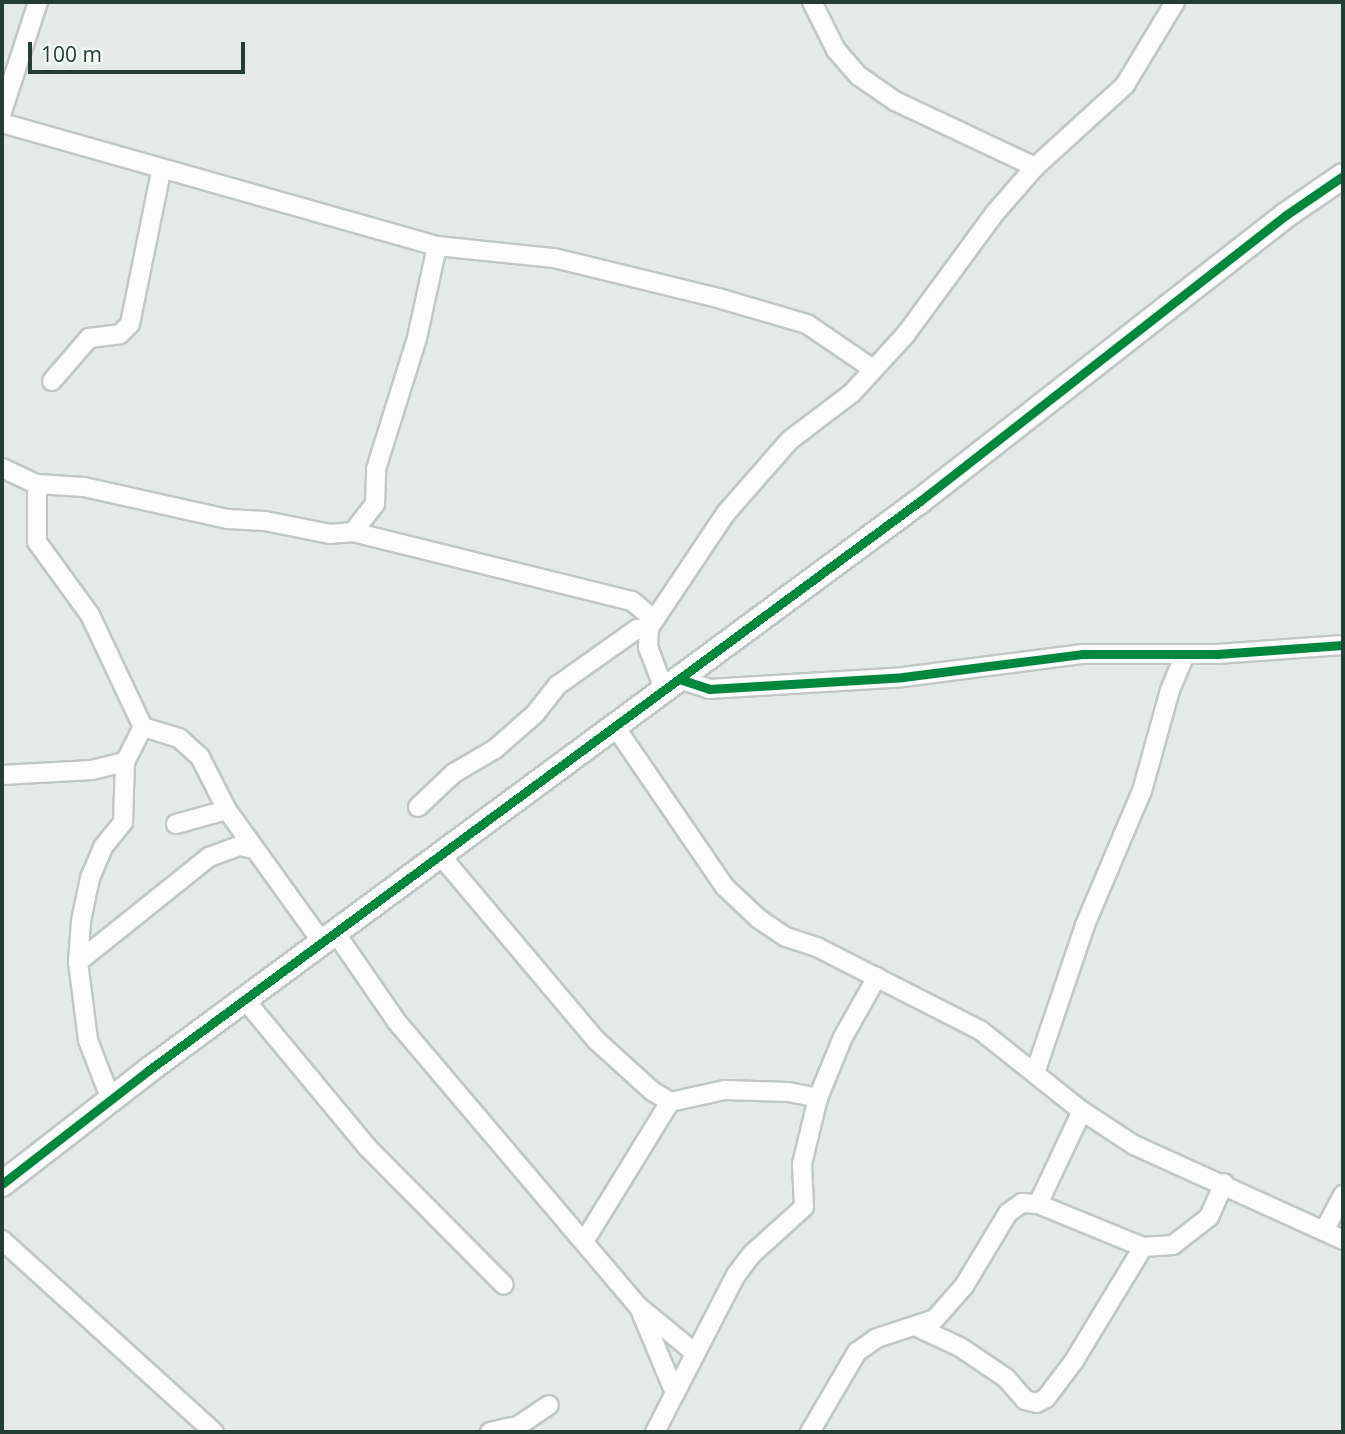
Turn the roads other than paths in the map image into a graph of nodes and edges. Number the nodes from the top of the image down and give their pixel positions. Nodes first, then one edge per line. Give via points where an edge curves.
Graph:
1 (38, 2) edge
2 (813, 2) edge
3 (1175, 2) edge
4 (2, 112) edge
5 (2, 123) edge
6 (1035, 167) junction
7 (161, 172) junction
8 (1343, 176) edge
9 (436, 246) junction
10 (873, 369) junction
11 (52, 381) dead end
12 (2, 468) edge
13 (37, 484) junction
14 (353, 532) junction
15 (650, 623) junction
16 (1343, 645) edge
17 (1185, 654) junction
18 (671, 684) junction
19 (143, 727) junction
20 (616, 728) junction
21 (125, 762) junction
22 (2, 775) edge
23 (418, 807) dead end
24 (227, 810) junction
25 (176, 824) dead end
26 (254, 849) junction
27 (441, 856) junction
28 (330, 940) junction
29 (78, 962) junction
30 (877, 977) junction
31 (246, 1001) junction
32 (1035, 1070) junction
33 (818, 1098) junction
34 (110, 1100) junction
35 (670, 1101) junction
36 (1082, 1111) junction
37 (1224, 1183) junction
38 (2, 1184) edge
39 (1343, 1195) edge
40 (1038, 1204) junction
41 (1324, 1231) junction
42 (2, 1240) edge
43 (585, 1240) junction
44 (1343, 1240) edge
45 (1143, 1247) junction
46 (504, 1285) dead end
47 (639, 1307) junction
48 (917, 1327) junction
49 (694, 1352) junction
50 (675, 1393) junction
51 (550, 1405) dead end
52 (510, 1430) edge
53 (214, 1432) edge
54 (490, 1432) edge
55 (655, 1432) edge
56 (810, 1432) edge

1 - 4 street
2 - 6 street via 836,50 859,76 895,101
3 - 6 street via 1125,85
5 - 7 street
6 - 10 street via 994,214 906,334
7 - 9 street
7 - 11 street via 130,324 120,334 89,338
8 - 18 street via 1286,215 920,501
9 - 10 street via 554,258 718,298 807,324
9 - 14 street via 417,338 376,469 375,504
10 - 15 street via 852,393 790,440 761,470
12 - 13 street
13 - 14 street via 84,486 228,519 330,534
13 - 19 street via 37,542 90,615
14 - 15 street via 632,601
15 - 18 street via 649,647
15 - 23 street via 558,685 535,714 495,749 454,773
16 - 17 street
17 - 18 street via 1082,654 903,677 709,689
17 - 32 street via 1142,790 1085,925
18 - 20 street
19 - 21 street
19 - 24 street via 179,738 195,752
20 - 27 street
20 - 30 street via 725,887 758,919 786,937
21 - 22 street via 92,770
21 - 29 street via 123,822 103,847 90,878
24 - 25 street
24 - 26 street
26 - 28 street
26 - 29 street via 239,846 209,857
27 - 28 street
27 - 35 street via 596,1040
28 - 31 street
28 - 43 street
29 - 34 street via 88,1040
30 - 32 street via 980,1030
30 - 33 street via 843,1037
31 - 34 street
31 - 46 street via 368,1147
32 - 36 street
33 - 35 street via 788,1091 725,1090
33 - 49 street via 802,1164 804,1207 752,1254 736,1275
34 - 38 street
35 - 43 street
36 - 37 street via 1134,1145
36 - 40 street
37 - 41 street
37 - 45 street via 1209,1217 1194,1231 1173,1245
39 - 41 street
40 - 45 street
40 - 48 street via 1022,1203 1008,1213 964,1286 935,1319
41 - 44 street
42 - 53 street
43 - 47 street
45 - 48 street via 1074,1361 1037,1403 1025,1401 1006,1378 960,1347
47 - 49 street
47 - 50 street
48 - 56 street via 877,1338 857,1352
49 - 50 street
50 - 55 street
51 - 52 street
52 - 54 street

